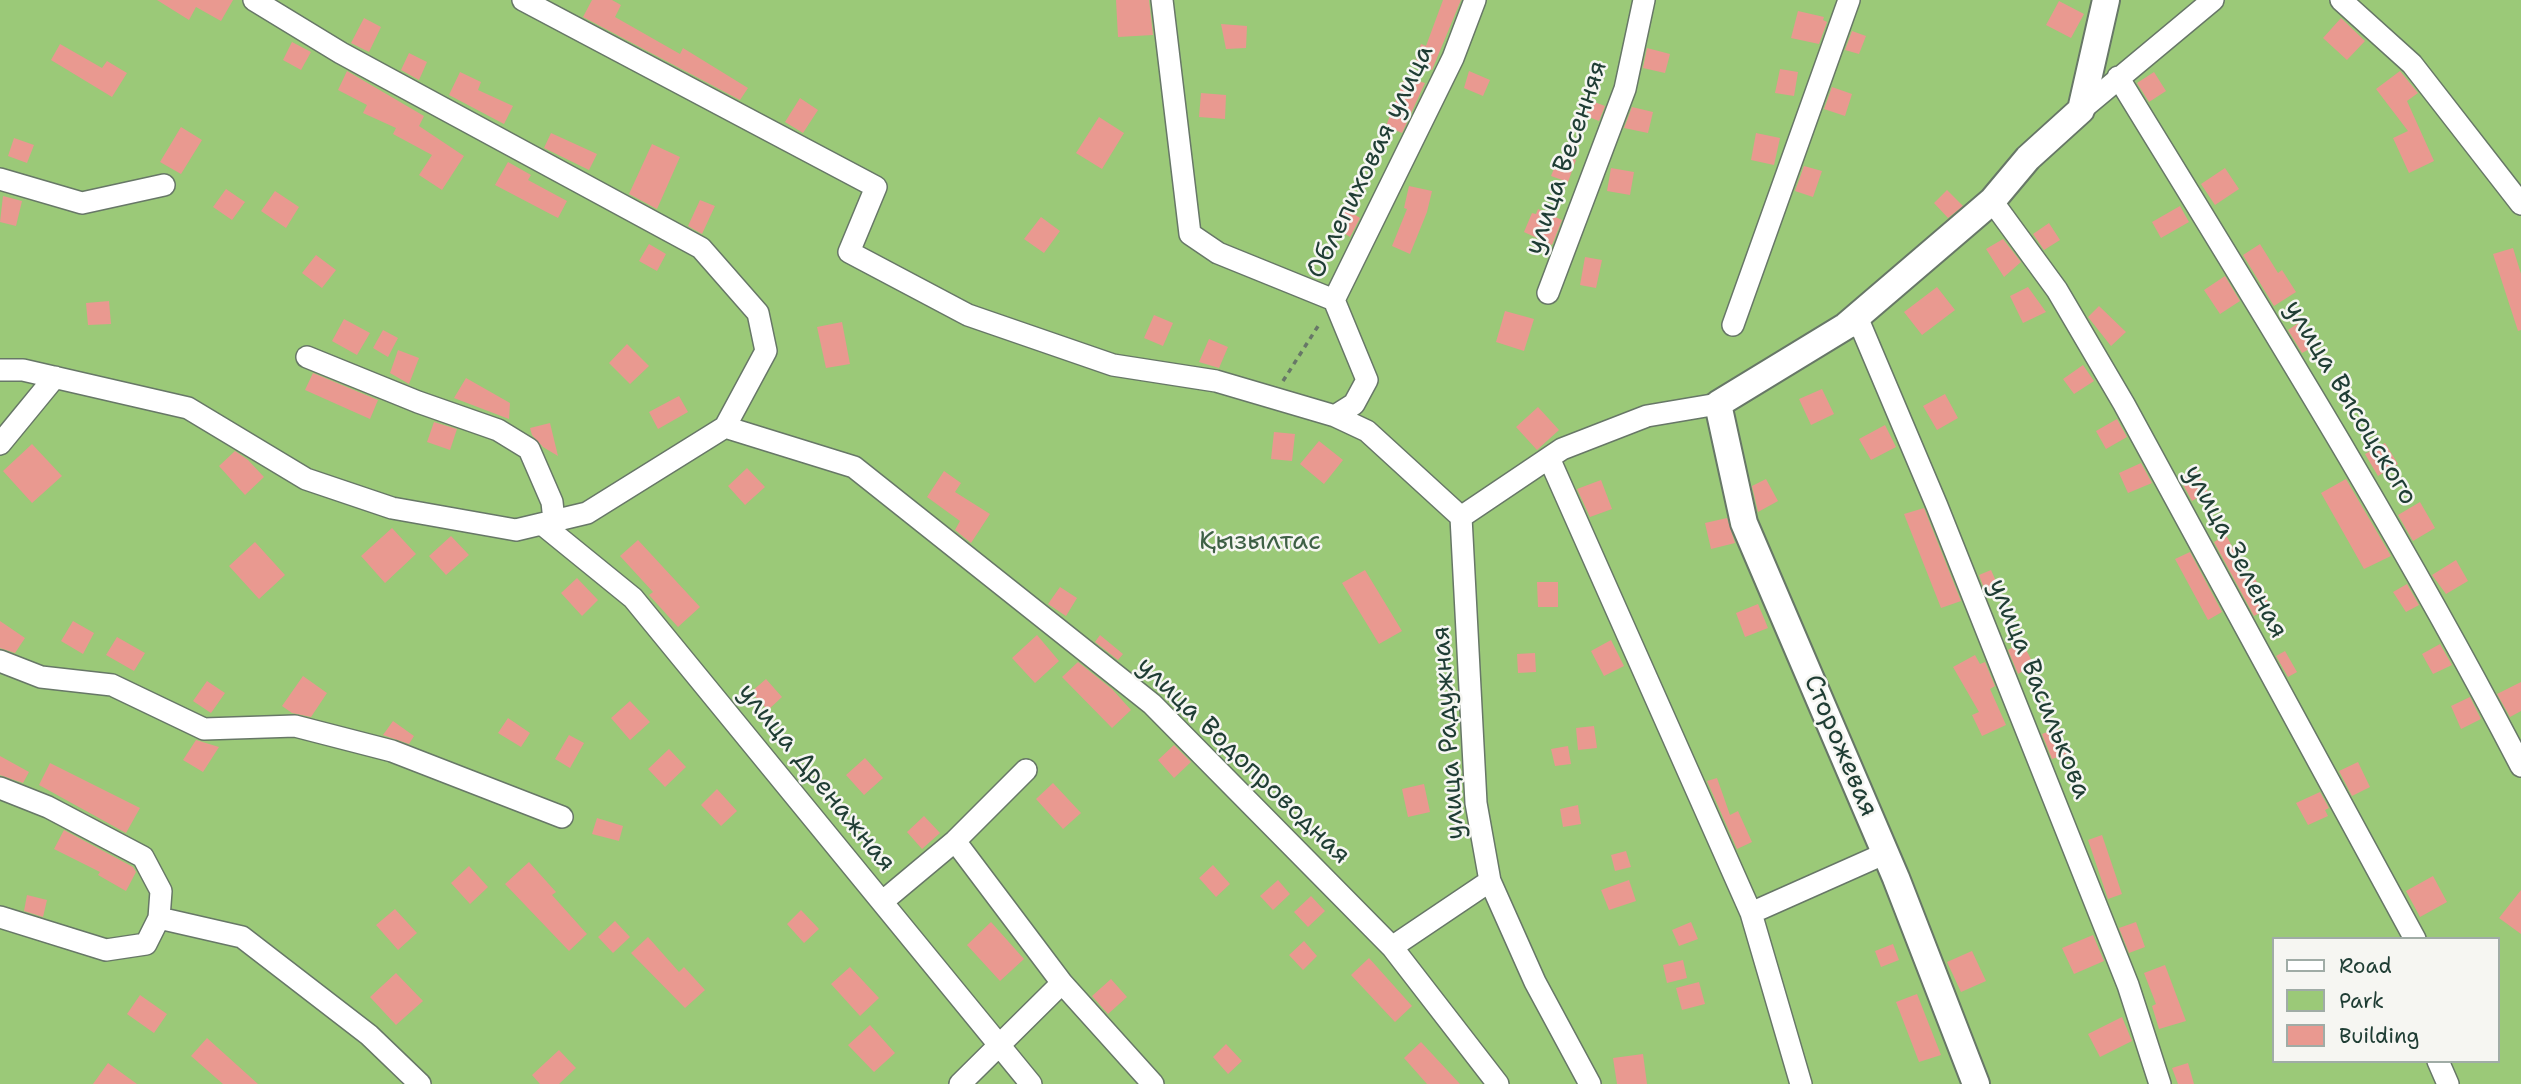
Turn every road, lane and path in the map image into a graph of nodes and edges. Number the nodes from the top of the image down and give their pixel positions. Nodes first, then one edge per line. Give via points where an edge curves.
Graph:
1 (254, 0) edge
2 (523, 0) edge
3 (1162, 0) edge
4 (1475, 0) edge
5 (1644, 0) edge
6 (1849, 0) edge
7 (2106, 0) edge
8 (2213, 0) edge
9 (2341, 0) edge
10 (2118, 77) junction
11 (2081, 110) junction
12 (0, 179) edge
13 (2512, 182) edge
14 (164, 185) dead end
15 (1992, 201) junction
16 (2521, 204) edge
17 (1548, 293) dead end
18 (1334, 300) junction
19 (1857, 317) junction
20 (1733, 325) dead end
21 (307, 357) dead end
22 (0, 370) edge
23 (55, 377) junction
24 (1272, 398) junction
25 (1718, 404) junction
26 (1335, 416) junction
27 (725, 427) junction
28 (0, 444) edge
29 (1549, 458) junction
30 (1461, 517) junction
31 (548, 523) junction
32 (0, 661) edge
33 (2521, 765) edge
34 (1026, 770) dead end
35 (0, 788) edge
36 (562, 817) dead end
37 (955, 841) junction
38 (1886, 853) junction
39 (1490, 881) junction
40 (882, 902) junction
41 (1751, 913) junction
42 (0, 917) edge
43 (159, 918) junction
44 (2414, 937) edge
45 (1392, 947) junction
46 (1062, 983) junction
47 (1000, 1044) junction
48 (2439, 1063) edge
49 (420, 1084) edge
50 (960, 1084) edge
51 (1031, 1084) edge
52 (1153, 1084) edge
53 (1498, 1084) edge
54 (1590, 1084) edge
55 (1801, 1084) edge
56 (1976, 1084) edge
57 (2160, 1084) edge
58 (2448, 1084) edge

1 - 27 street via 353,59 701,248 758,313 766,351
2 - 24 street via 876,187 849,252 920,291 968,315 1113,365 1216,381
3 - 18 street via 1190,234 1218,253
4 - 18 street, Облепиховая улица via 1453,58
5 - 17 street, улица Весенняя via 1625,89
6 - 20 street
7 - 11 street
8 - 10 street
9 - 13 street via 2412,64
10 - 11 street
10 - 33 street, улица Высоцского via 2333,426 2453,635
11 - 15 street via 2028,159
12 - 14 street via 82,203
13 - 16 street
15 - 19 street
15 - 44 street, улица Зеленая via 2057,290 2124,404
18 - 24 path
18 - 26 street, Облепиховая улица via 1367,380 1354,404
19 - 25 street
19 - 57 street, улица Василькова via 2128,985
21 - 31 street via 498,430 529,449 552,502
22 - 23 street
23 - 28 street
23 - 31 street via 188,408 306,479 392,508 516,530
24 - 26 street
25 - 29 street via 1647,416
25 - 38 street, Сторожевая via 1744,523
26 - 30 street via 1367,431
27 - 31 street via 587,513
27 - 45 street, улица Водопроводная via 854,467 1152,704
29 - 30 street
29 - 41 street
30 - 39 street, улица Радужная via 1476,803
31 - 40 street, улица Дренажная via 633,598
32 - 36 street via 41,677 112,685 204,729 295,726 392,751
34 - 37 street
35 - 43 street via 48,807 143,857 161,891
37 - 40 street
37 - 46 street
38 - 41 street
38 - 56 street, Сторожевая
39 - 45 street
39 - 54 street, улица Радужная via 1535,982
40 - 47 street, улица Дренажная
41 - 55 street
42 - 43 street via 106,950 146,944
43 - 49 street via 242,937 369,1035
45 - 53 street, улица Водопроводная
46 - 47 street
46 - 52 street
47 - 50 street
47 - 51 street, улица Дренажная
48 - 58 street

